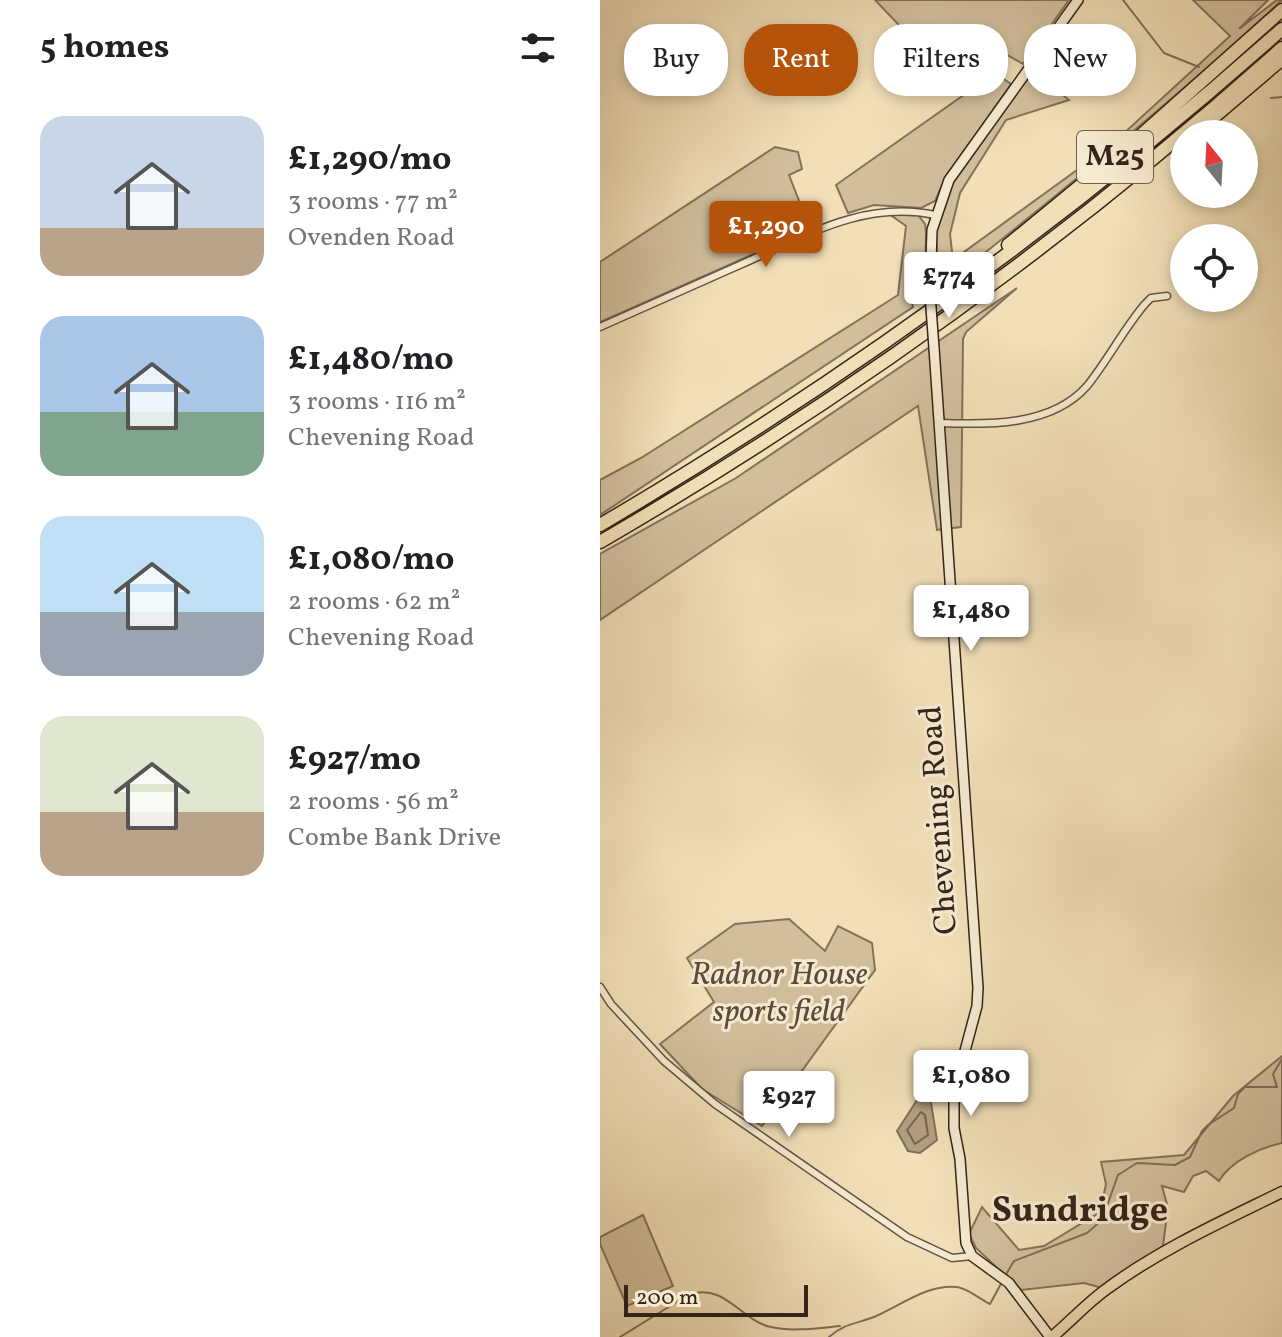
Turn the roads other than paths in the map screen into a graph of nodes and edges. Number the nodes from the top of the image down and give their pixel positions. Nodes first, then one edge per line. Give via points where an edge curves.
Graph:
1 (1078, 0) edge
2 (1282, 10) edge
3 (1282, 29) edge
4 (1282, 48) edge
5 (1282, 59) edge
6 (1210, 120) edge
7 (1170, 149) edge
8 (1148, 162) junction
9 (935, 215) junction
10 (1167, 296) dead end
11 (945, 298) junction
12 (600, 327) edge
13 (940, 423) junction
14 (600, 525) edge
15 (600, 542) edge
16 (600, 987) edge
17 (1282, 1192) edge
18 (972, 1256) junction
19 (1051, 1337) edge

1 - 9 main road, Chevening Road via 958,165
2 - 11 highway, M25
3 - 11 highway, M25 via 1102,182
4 - 8 highway, M25
5 - 6 highway, M25
7 - 8 highway, M25
8 - 15 highway, M25 via 1000,278 861,377
9 - 12 street via 893,210 835,222
9 - 13 main road, Chevening Road, bridge via 930,294
10 - 13 street via 1145,304 1086,387 1054,411 1002,422
11 - 14 highway, M25 via 784,409
13 - 18 main road, Chevening Road via 978,988 954,1092 966,1243
16 - 18 street via 664,1061 791,1159 907,1237 952,1258
17 - 19 main road via 1129,1273
18 - 19 main road via 1009,1283

